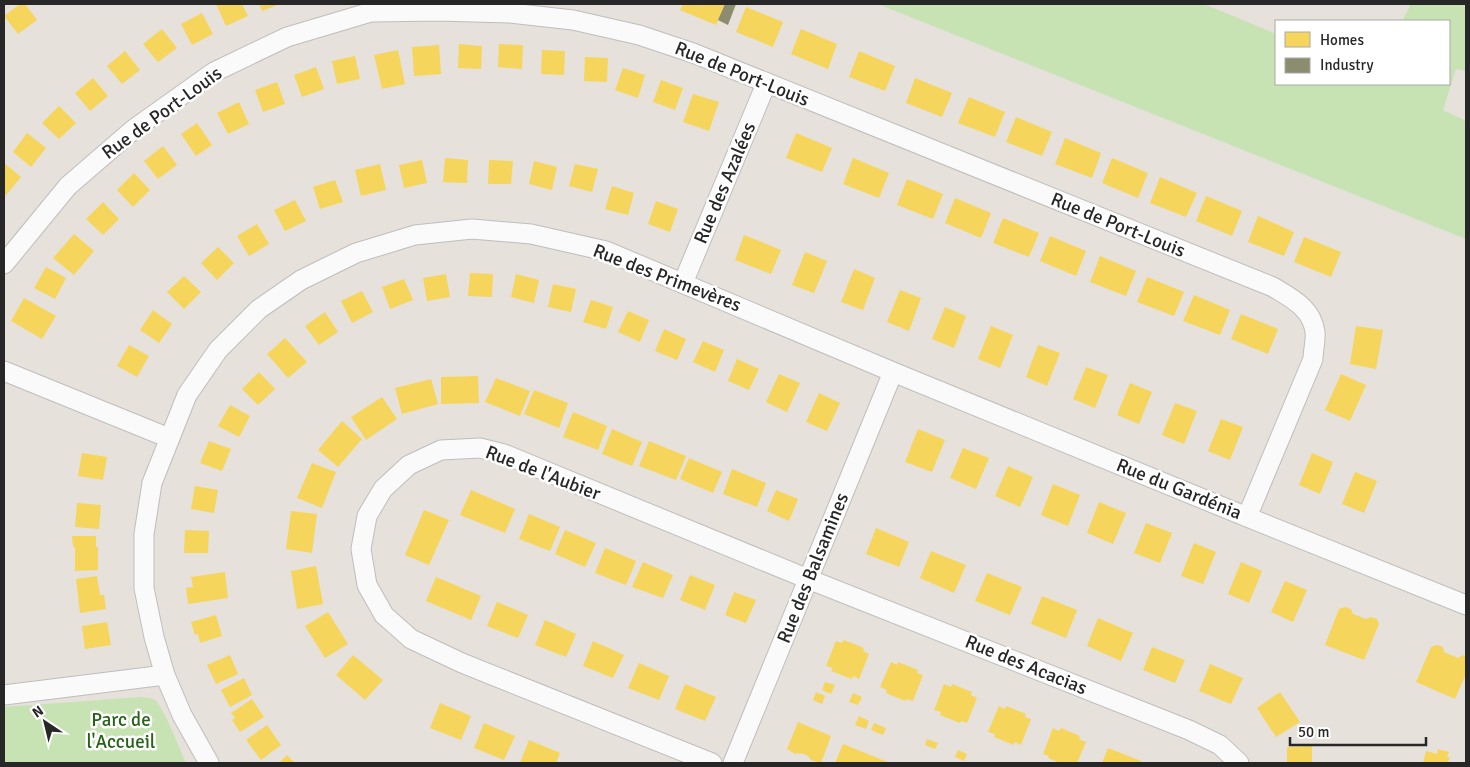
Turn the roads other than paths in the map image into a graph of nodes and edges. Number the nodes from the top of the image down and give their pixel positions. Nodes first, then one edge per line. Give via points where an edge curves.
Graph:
1 (370, 8) edge
2 (766, 84) junction
3 (4, 264) edge
4 (683, 283) junction
5 (4, 371) edge
6 (893, 372) junction
7 (169, 438) junction
8 (1247, 517) junction
9 (808, 579) junction
10 (1466, 605) edge
11 (165, 675) junction
12 (4, 695) edge
13 (209, 763) edge
14 (712, 763) edge
15 (733, 763) edge
16 (1238, 763) edge

1 - 2 street, Rue de Port-Louis via 510,13 573,20 684,50
1 - 3 street, Rue de Port-Louis via 287,37 214,72 134,129 68,186
2 - 4 street, Rue des Azalées
2 - 8 street, Rue de Port-Louis via 1273,287 1294,299 1307,312 1315,331 1313,360
4 - 6 street, Rue des Primevères
4 - 7 street, Rue des Primevères via 606,251 531,234 472,229 415,234 356,253 301,280 259,310 218,350 187,395
5 - 7 street
6 - 8 street, Rue du Gardénia
6 - 9 street, Rue des Balsamines
7 - 11 street, Rue des Primevères via 152,483 144,534 144,588
8 - 10 street, Rue du Gardénia
9 - 14 street, Rue de l'Aubier via 504,454 480,448 441,450 409,465 383,489 367,516 361,549 367,585 384,615 411,639 462,663
9 - 15 street, Rue des Balsamines
9 - 16 street, Rue des Acacias via 1189,730 1220,745
11 - 12 street
11 - 13 street, Rue des Primevères via 182,715

